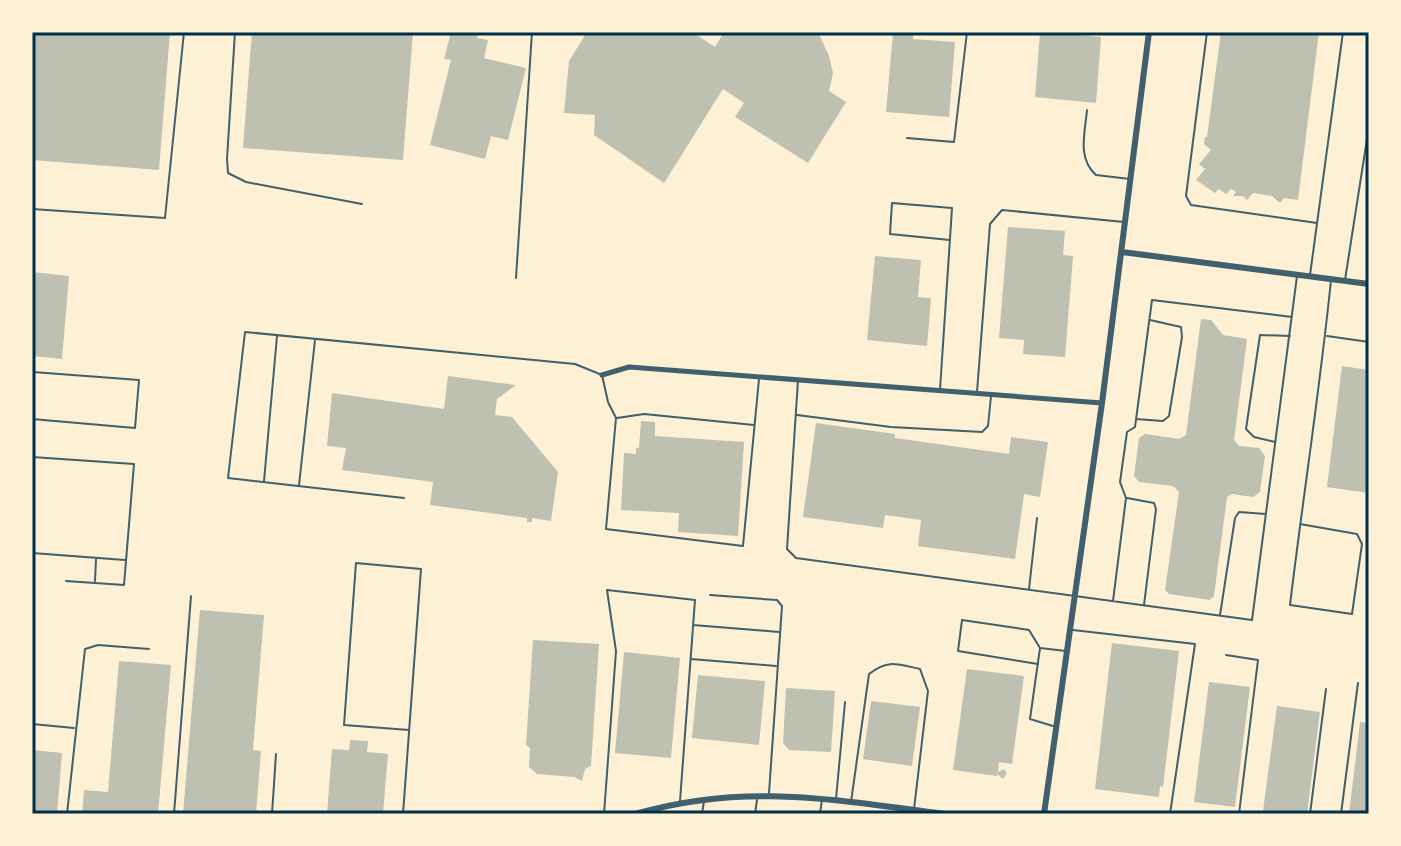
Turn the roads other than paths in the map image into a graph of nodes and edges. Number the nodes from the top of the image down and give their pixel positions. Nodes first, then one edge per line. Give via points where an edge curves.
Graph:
1 (184, 32) edge
2 (235, 32) edge
3 (532, 32) edge
4 (967, 32) edge
5 (1149, 32) edge
6 (1207, 32) edge
7 (1343, 32) edge
8 (1087, 110) dead end
9 (1369, 126) edge
10 (907, 138) dead end
11 (1131, 179) junction
12 (362, 204) dead end
13 (32, 209) edge
14 (1126, 222) junction
15 (1317, 223) junction
16 (950, 240) junction
17 (1122, 252) junction
18 (1298, 275) junction
19 (1310, 276) junction
20 (516, 278) dead end
21 (1332, 279) junction
22 (1345, 281) junction
23 (1369, 284) edge
24 (1292, 317) junction
25 (1149, 320) junction
26 (277, 335) junction
27 (1290, 336) junction
28 (1325, 336) junction
29 (315, 339) junction
30 (1369, 342) edge
31 (602, 375) junction
32 (760, 377) junction
33 (798, 380) junction
34 (32, 381) edge
35 (940, 391) junction
36 (977, 393) junction
37 (992, 394) junction
38 (1102, 403) junction
39 (796, 415) junction
40 (616, 418) junction
41 (32, 419) edge
42 (1136, 419) junction
43 (755, 425) junction
44 (1276, 442) junction
45 (32, 457) edge
46 (264, 482) junction
47 (299, 486) junction
48 (404, 498) dead end
49 (1126, 498) junction
50 (1266, 514) junction
51 (1037, 518) dead end
52 (1300, 524) junction
53 (32, 553) edge
54 (96, 558) junction
55 (126, 560) junction
56 (66, 581) dead end
57 (95, 583) junction
58 (1028, 590) junction
59 (710, 595) dead end
60 (191, 596) dead end
61 (1075, 597) junction
62 (1113, 602) junction
63 (1144, 606) junction
64 (1220, 616) junction
65 (693, 625) junction
66 (1070, 629) junction
67 (780, 632) junction
68 (1040, 648) junction
69 (149, 649) dead end
70 (1067, 651) junction
71 (1226, 655) dead end
72 (690, 659) junction
73 (1038, 664) junction
74 (778, 666) junction
75 (1358, 683) dead end
76 (1326, 689) dead end
77 (845, 702) dead end
78 (32, 724) edge
79 (1056, 727) junction
80 (75, 728) junction
81 (409, 730) junction
82 (276, 754) dead end
83 (769, 794) junction
84 (758, 795) junction
85 (822, 798) junction
86 (704, 800) junction
87 (836, 800) junction
88 (851, 802) junction
89 (680, 804) junction
90 (914, 810) junction
91 (67, 814) edge
92 (174, 814) edge
93 (272, 814) edge
94 (403, 814) edge
95 (604, 814) edge
96 (635, 814) edge
97 (702, 814) edge
98 (755, 814) edge
99 (820, 814) edge
100 (945, 814) edge
101 (1044, 814) edge
102 (1170, 814) edge
103 (1239, 814) edge
104 (1310, 814) edge
105 (1341, 814) edge

1 - 13 lane via 165,218
2 - 12 lane via 228,173 246,182
3 - 20 lane
4 - 10 lane via 954,142
5 - 11 street
6 - 15 lane via 1186,196 1191,205
7 - 15 lane
8 - 11 lane via 1084,160 1096,175
9 - 22 lane
11 - 14 street
14 - 17 street
14 - 36 lane via 1002,210 990,224
15 - 19 lane
16 - 16 lane via 952,208 892,203 890,234
16 - 35 lane
17 - 18 street
17 - 38 street
18 - 19 street
18 - 24 lane
19 - 21 street
21 - 22 street
21 - 28 lane
22 - 23 street
24 - 25 lane via 1152,300
24 - 27 lane
25 - 42 lane
25 - 42 lane via 1181,327 1182,337 1169,416 1163,421
26 - 29 lane
26 - 46 lane
26 - 46 lane via 245,332 228,478
27 - 44 lane
27 - 44 lane via 1260,335 1254,368 1246,429 1254,437
28 - 30 lane
28 - 52 lane
29 - 31 lane via 575,364
29 - 47 lane
31 - 32 street via 629,367
31 - 40 lane
32 - 33 street
32 - 43 lane
33 - 35 street
33 - 39 lane
34 - 41 lane via 33,372 139,380 135,428
35 - 36 street
36 - 37 street
37 - 38 street
37 - 39 lane via 988,426 982,432
38 - 61 street
39 - 58 lane via 787,549 796,558
40 - 43 lane via 644,414
40 - 43 lane via 606,529 743,546
42 - 49 lane via 1127,432 1120,482
44 - 50 lane
45 - 55 lane via 134,464
46 - 47 lane
47 - 48 lane
49 - 62 lane
49 - 63 lane via 1154,503 1156,509
50 - 64 lane via 1239,512 1235,518
50 - 64 lane via 1252,620
51 - 58 lane
52 - 52 lane via 1290,605 1352,614 1362,544 1357,534
53 - 54 lane
54 - 55 lane
54 - 57 lane
55 - 57 lane via 124,585
56 - 57 lane
58 - 61 lane
59 - 67 lane via 777,600 782,606
60 - 92 lane
61 - 62 lane
61 - 66 street
62 - 63 lane
63 - 64 lane
65 - 67 lane
65 - 72 lane
65 - 95 lane via 695,600 607,590 616,651
66 - 70 street
66 - 102 lane via 1195,644
67 - 74 lane
68 - 70 lane
68 - 73 lane
68 - 73 lane via 1029,630 962,620 958,651
69 - 80 lane via 85,649
70 - 79 street
71 - 103 lane via 1258,660
72 - 74 lane
72 - 89 lane
73 - 79 lane via 1030,719
74 - 83 lane
75 - 105 lane
76 - 104 lane
77 - 87 lane
78 - 80 lane
79 - 101 street
80 - 91 lane
81 - 81 lane via 421,569 356,563 344,725
81 - 94 lane
82 - 93 lane
83 - 84 street
83 - 85 street
84 - 86 street
84 - 98 lane
85 - 87 street
85 - 99 lane
86 - 89 street
86 - 97 lane
87 - 88 street
88 - 90 street
88 - 90 lane via 869,674 893,663 920,669 928,691
89 - 96 street
90 - 100 street

